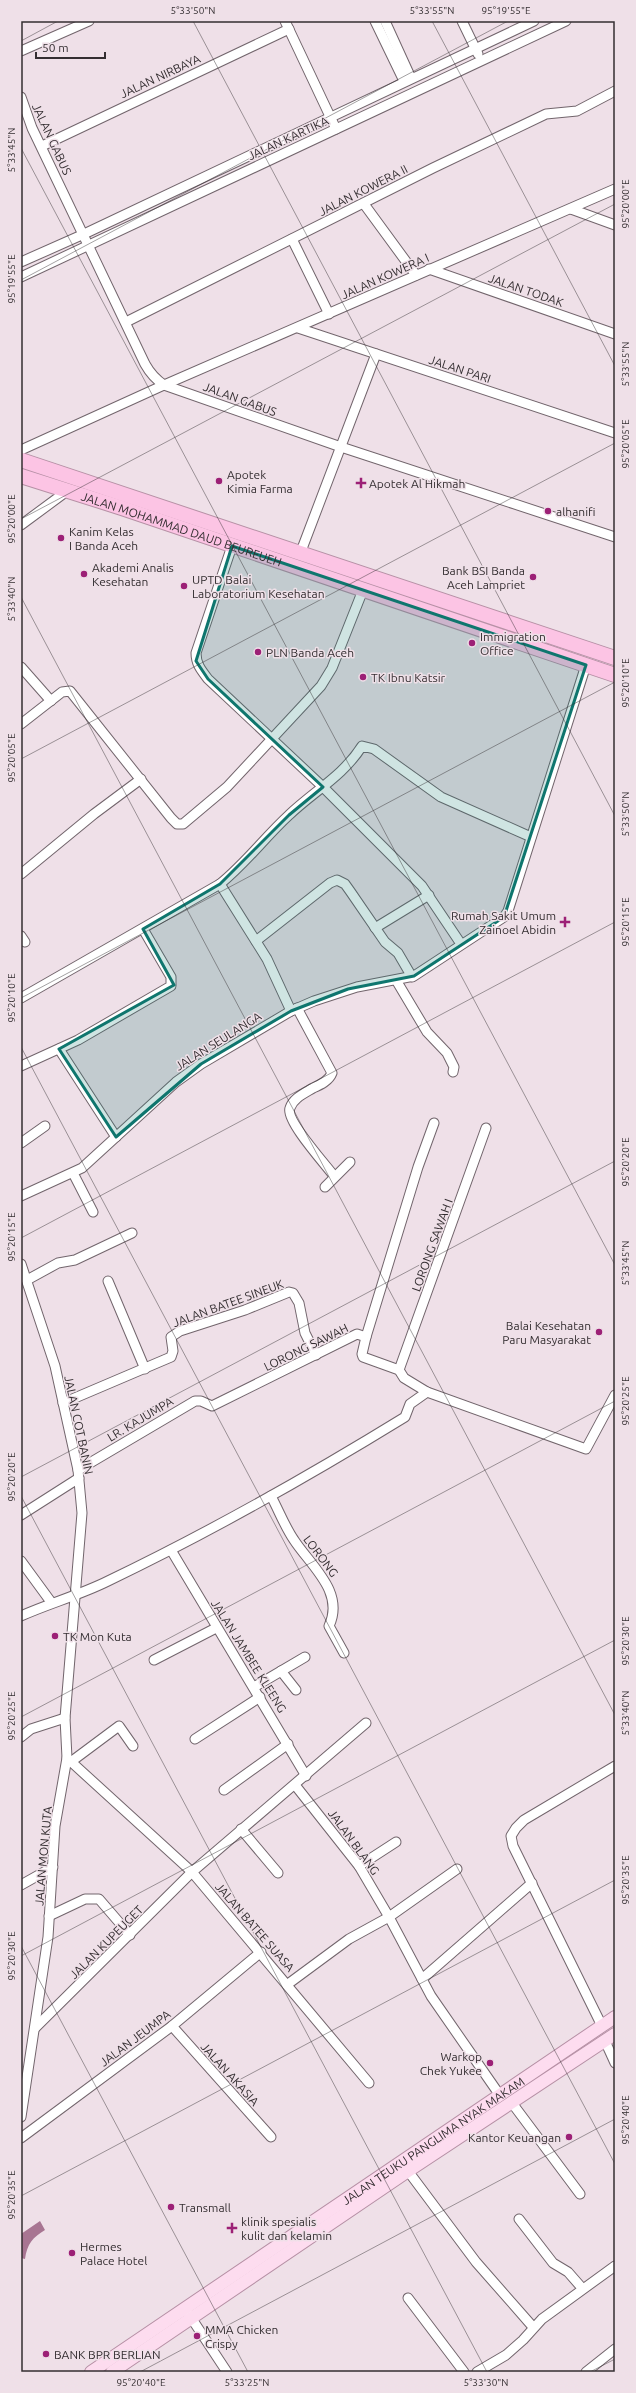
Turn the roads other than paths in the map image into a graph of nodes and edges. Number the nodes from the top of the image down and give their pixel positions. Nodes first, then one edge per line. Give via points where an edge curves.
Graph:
1 (89, 21) edge
2 (375, 21) edge
3 (385, 21) edge
4 (462, 21) edge
5 (534, 21) edge
6 (566, 21) edge
7 (287, 25) edge
8 (475, 49) junction
9 (21, 51) edge
10 (480, 61) junction
11 (408, 80) junction
12 (615, 91) edge
13 (21, 97) edge
14 (330, 116) junction
15 (336, 129) junction
16 (42, 146) junction
17 (198, 180) junction
18 (615, 189) edge
19 (202, 192) junction
20 (364, 204) junction
21 (571, 209) junction
22 (615, 225) edge
23 (84, 234) junction
24 (292, 239) junction
25 (90, 246) junction
26 (21, 262) edge
27 (429, 269) junction
28 (416, 275) junction
29 (21, 277) edge
30 (329, 314) junction
31 (126, 322) junction
32 (298, 328) junction
33 (615, 334) edge
34 (376, 354) junction
35 (164, 385) junction
36 (615, 433) edge
37 (341, 448) junction
38 (21, 450) edge
39 (21, 460) edge
40 (21, 476) edge
41 (67, 491) junction
42 (21, 525) edge
43 (615, 537) edge
44 (232, 546) junction
45 (300, 554) junction
46 (363, 590) junction
47 (615, 658) edge
48 (586, 665) junction
49 (21, 667) edge
50 (615, 675) edge
51 (51, 701) junction
52 (21, 724) edge
53 (271, 739) junction
54 (141, 779) junction
55 (323, 787) junction
56 (531, 837) junction
57 (21, 874) edge
58 (220, 884) junction
59 (429, 895) junction
60 (375, 928) junction
61 (143, 929) junction
62 (256, 941) junction
63 (461, 944) junction
64 (412, 977) junction
65 (396, 980) junction
66 (21, 998) edge
67 (294, 1010) junction
68 (59, 1049) junction
69 (21, 1066) edge
70 (453, 1072) dead end
71 (434, 1123) dead end
72 (45, 1126) dead end
73 (486, 1128) dead end
74 (116, 1137) junction
75 (21, 1142) edge
76 (350, 1162) dead end
77 (72, 1173) junction
78 (334, 1176) junction
79 (325, 1187) dead end
80 (21, 1196) edge
81 (93, 1212) dead end
82 (132, 1233) dead end
83 (21, 1264) edge
84 (27, 1280) junction
85 (108, 1281) dead end
86 (366, 1337) junction
87 (316, 1355) junction
88 (145, 1369) junction
89 (399, 1370) junction
90 (427, 1392) junction
91 (615, 1395) edge
92 (63, 1403) junction
93 (216, 1404) joint
94 (78, 1474) junction
95 (271, 1496) junction
96 (21, 1515) edge
97 (171, 1550) junction
98 (21, 1561) edge
99 (74, 1596) junction
100 (51, 1602) junction
101 (21, 1616) edge
102 (216, 1628) junction
103 (344, 1653) dead end
104 (305, 1657) dead end
105 (154, 1660) dead end
106 (281, 1671) junction
107 (254, 1687) junction
108 (296, 1690) dead end
109 (260, 1697) junction
110 (65, 1718) junction
111 (366, 1723) dead end
112 (21, 1737) edge
113 (195, 1740) dead end
114 (288, 1744) junction
115 (133, 1746) dead end
116 (70, 1760) junction
117 (615, 1766) edge
118 (306, 1776) junction
119 (295, 1785) junction
120 (224, 1790) dead end
121 (241, 1829) junction
122 (396, 1842) dead end
123 (359, 1866) junction
124 (53, 1867) junction
125 (457, 1869) dead end
126 (192, 1872) junction
127 (278, 1873) dead end
128 (532, 1883) junction
129 (21, 1885) edge
130 (50, 1916) junction
131 (388, 1917) junction
132 (130, 1935) junction
133 (261, 1952) junction
134 (422, 1979) junction
135 (288, 1984) junction
136 (615, 2016) edge
137 (172, 2026) junction
138 (602, 2026) junction
139 (35, 2028) junction
140 (615, 2034) edge
141 (605, 2041) junction
142 (615, 2063) edge
143 (24, 2078) edge
144 (369, 2083) dead end
145 (499, 2094) junction
146 (512, 2103) junction
147 (21, 2117) edge
148 (271, 2137) dead end
149 (21, 2138) edge
150 (408, 2171) junction
151 (580, 2194) dead end
152 (519, 2219) dead end
153 (615, 2266) edge
154 (582, 2288) junction
155 (408, 2298) dead end
156 (188, 2312) junction
157 (533, 2327) junction
158 (615, 2349) edge
159 (92, 2372) edge
160 (112, 2372) edge
161 (227, 2372) edge
162 (464, 2372) edge
163 (477, 2372) edge
164 (586, 2372) edge

1 - 9 street
2 - 11 street
3 - 11 street
4 - 8 street
5 - 8 street, JALAN KARTIKA
6 - 10 street, JALAN KARTIKA
7 - 14 street
7 - 16 street, JALAN NIRBAYA
8 - 10 street
8 - 11 street, JALAN KARTIKA
10 - 15 street, JALAN KARTIKA
11 - 14 street, JALAN KARTIKA
12 - 20 street, JALAN KOWERA II via 577,111 546,114
13 - 16 street, JALAN GABUS
14 - 15 street
14 - 17 street, JALAN KARTIKA
15 - 19 street, JALAN KARTIKA
16 - 23 street, JALAN GABUS
17 - 19 street
17 - 23 street, JALAN KARTIKA
18 - 21 street, JALAN KOWERA I
19 - 25 street, JALAN KARTIKA
20 - 24 street, JALAN KOWERA II
20 - 28 street
21 - 22 street
21 - 27 street, JALAN KOWERA I
23 - 25 street, JALAN GABUS
23 - 26 street, JALAN KARTIKA
24 - 30 street
24 - 31 street, JALAN KOWERA II
25 - 29 street, JALAN KARTIKA
25 - 31 street, JALAN GABUS
27 - 28 street, JALAN KOWERA I
27 - 33 street, JALAN TODAK
28 - 30 street, JALAN KOWERA I
30 - 32 street, JALAN KOWERA I
31 - 35 street, JALAN GABUS via 150,373
32 - 34 street, JALAN PARI
32 - 35 street, JALAN KOWERA I
34 - 36 street, JALAN PARI
34 - 37 street
35 - 37 street, JALAN GABUS
35 - 38 street, JALAN KOWERA I
37 - 43 street, JALAN GABUS
37 - 45 street
39 - 45 highway, JALAN MOHAMMAD DAUD BEUREUEH
40 - 41 highway, JALAN MOHAMMAD DAUD BEUREUEH
41 - 42 street
41 - 44 highway, JALAN MOHAMMAD DAUD BEUREUEH
44 - 46 highway, JALAN MOHAMMAD DAUD BEUREUEH
44 - 53 street via 196,653 196,661 208,679
45 - 47 highway, JALAN MOHAMMAD DAUD BEUREUEH
46 - 48 highway, JALAN MOHAMMAD DAUD BEUREUEH
46 - 53 street via 332,668 321,686
48 - 50 highway, JALAN MOHAMMAD DAUD BEUREUEH
48 - 56 street
49 - 51 street
51 - 52 street
51 - 54 street via 65,690 70,691
53 - 54 street via 227,787 183,824 177,824 171,818
53 - 55 street
54 - 57 street
55 - 56 street via 354,758 362,746 374,748 441,797
55 - 58 street via 289,815 236,872
55 - 59 street
56 - 63 street via 508,912
58 - 61 street
58 - 62 street
59 - 60 street
59 - 63 street
60 - 62 street via 345,884 337,880
60 - 64 street via 385,942 398,953
61 - 66 street
61 - 68 street via 171,977 171,986
62 - 67 street
63 - 64 street
64 - 65 street, JALAN SEULANGA
65 - 67 street, JALAN SEULANGA via 348,990
65 - 70 street via 427,1032 447,1053 454,1067
67 - 74 street, JALAN SEULANGA via 200,1064 176,1082
67 - 78 street via 332,1074 328,1080 294,1101 290,1108 290,1116
68 - 69 street
68 - 74 street
71 - 86 street
72 - 75 street
73 - 89 street, LORONG SAWAH I
74 - 77 street, JALAN SEULANGA
76 - 78 street
77 - 80 street, JALAN SEULANGA
77 - 81 street
78 - 79 street
82 - 84 street via 76,1260 58,1263
83 - 84 street, JALAN COT BANIN
84 - 92 street, JALAN COT BANIN via 49,1345
85 - 88 street
86 - 87 street, LORONG SAWAH via 357,1334
86 - 89 street, LORONG SAWAH via 362,1354 364,1357
87 - 88 street, JALAN BATEE SINEUK via 304,1333 298,1298 288,1292 245,1310 174,1334 170,1341 172,1355
87 - 93 street, LORONG SAWAH
88 - 92 street, JALAN BATEE SINEUK
89 - 90 street, LORONG SAWAH via 404,1378
90 - 91 street, LORONG SAWAH via 586,1449
90 - 95 street via 410,1404 405,1417
92 - 94 street, JALAN COT BANIN
93 - 94 street, LR. KAJUMPA via 212,1406 195,1401
94 - 96 street, LR. KAJUMPA
94 - 99 street, JALAN COT BANIN via 81,1535
95 - 97 street
95 - 103 street, LORONG via 294,1540 329,1586 333,1617 329,1626
97 - 99 street
97 - 102 street, JALAN JAMBEE KLEENG
98 - 100 street
99 - 100 street
99 - 110 street, JALAN MON KUTA
100 - 101 street
102 - 105 street
102 - 107 street, JALAN JAMBEE KLEENG
104 - 106 street
106 - 107 street
106 - 108 street
107 - 109 street, JALAN JAMBEE KLEENG
109 - 113 street
109 - 114 street, JALAN JAMBEE KLEENG
110 - 112 street via 31,1729
110 - 116 street, JALAN MON KUTA
111 - 118 street, JALAN KUPEUGET
114 - 118 street, JALAN JAMBEE KLEENG
114 - 120 street
115 - 116 street via 119,1726
116 - 124 street, JALAN MON KUTA via 55,1826
116 - 126 street, JALAN BATEE SUASA
117 - 128 street via 524,1820 512,1832 513,1846
118 - 119 street, JALAN KUPEUGET
119 - 121 street, JALAN KUPEUGET
119 - 123 street, JALAN BLANG
121 - 126 street, JALAN KUPEUGET
121 - 127 street
122 - 123 street
123 - 131 street, JALAN BLANG
124 - 129 street
124 - 130 street, JALAN MON KUTA
125 - 131 street, JALAN BATEE SUASA
126 - 132 street, JALAN KUPEUGET
126 - 133 street, JALAN BATEE SUASA
128 - 134 street
128 - 138 street
130 - 132 street via 85,1899 99,1899
130 - 139 street, JALAN MON KUTA
131 - 134 street
131 - 135 street, JALAN BATEE SUASA via 349,1939
132 - 139 street, JALAN KUPEUGET
133 - 135 street, JALAN BATEE SUASA
133 - 137 street, JALAN JEUMPA
134 - 145 street via 441,2012
135 - 144 street
136 - 138 main road, JALAN TEUKU PANGLIMA NYAK MAKAM
137 - 148 street, JALAN AKASIA
137 - 149 street, JALAN JEUMPA
138 - 145 main road, JALAN TEUKU PANGLIMA NYAK MAKAM
139 - 143 street, JALAN MON KUTA
140 - 141 main road, JALAN TEUKU PANGLIMA NYAK MAKAM
141 - 142 street
141 - 146 main road, JALAN TEUKU PANGLIMA NYAK MAKAM
143 - 147 street, JALAN MON KUTA
145 - 156 main road, JALAN TEUKU PANGLIMA NYAK MAKAM
146 - 150 main road, JALAN TEUKU PANGLIMA NYAK MAKAM
146 - 151 street
150 - 156 main road, JALAN TEUKU PANGLIMA NYAK MAKAM
150 - 157 street via 476,2262
152 - 154 street via 553,2263 568,2272
153 - 154 street
154 - 157 street
155 - 162 street
156 - 159 main road, JALAN TEUKU PANGLIMA NYAK MAKAM
156 - 160 main road, JALAN TEUKU PANGLIMA NYAK MAKAM
156 - 161 street
157 - 163 street via 506,2355
158 - 164 street

